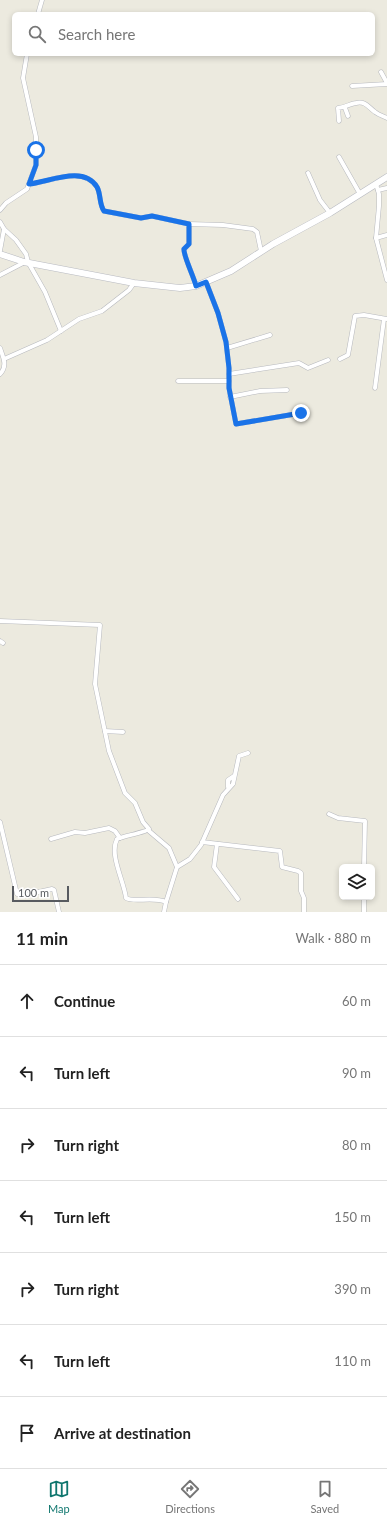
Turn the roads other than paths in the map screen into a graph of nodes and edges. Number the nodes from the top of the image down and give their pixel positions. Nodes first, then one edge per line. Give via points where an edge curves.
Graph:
1 (42, 0) edge
2 (39, 12) edge
3 (27, 56) edge
4 (381, 72) dead end
5 (387, 83) edge
6 (352, 86) dead end
7 (345, 108) junction
8 (348, 116) dead end
9 (387, 118) edge
10 (339, 121) dead end
11 (340, 157) dead end
12 (308, 173) dead end
13 (387, 177) edge
14 (29, 184) junction
15 (377, 187) junction
16 (387, 188) edge
17 (360, 194) junction
18 (0, 210) edge
19 (330, 213) junction
20 (0, 222) edge
21 (189, 224) junction
22 (4, 229) junction
23 (387, 235) edge
24 (376, 238) junction
25 (0, 251) edge
26 (261, 251) junction
27 (0, 254) edge
28 (27, 262) junction
29 (0, 275) edge
30 (387, 277) edge
31 (206, 282) junction
32 (134, 283) junction
33 (196, 286) junction
34 (385, 319) edge
35 (61, 331) junction
36 (270, 335) dead end
37 (0, 348) edge
38 (227, 348) junction
39 (4, 359) junction
40 (340, 359) dead end
41 (328, 360) dead end
42 (0, 374) edge
43 (229, 374) junction
44 (178, 381) dead end
45 (229, 381) junction
46 (374, 388) dead end
47 (287, 390) dead end
48 (230, 396) junction
49 (301, 413) dead end
50 (0, 621) edge
51 (105, 731) junction
52 (123, 732) dead end
53 (248, 753) dead end
54 (329, 814) dead end
55 (0, 822) edge
56 (148, 831) junction
57 (120, 838) junction
58 (51, 839) dead end
59 (202, 842) junction
60 (217, 844) junction
61 (364, 864) edge
62 (177, 867) junction
63 (238, 899) dead end
64 (364, 900) edge
65 (166, 902) junction
66 (59, 912) edge
67 (164, 912) edge
68 (304, 912) edge
69 (364, 912) edge

1 - 2 street
3 - 14 street via 23,78 37,144 36,165
4 - 5 street
5 - 6 street
7 - 8 street
7 - 9 street via 353,103 364,103 374,112
7 - 10 street via 338,108
11 - 17 street
12 - 19 street via 320,200
13 - 15 street
14 - 18 street via 24,193 6,203
14 - 21 street via 82,176 98,188 104,211 141,218 152,216
15 - 16 street
15 - 17 street
15 - 24 street via 379,206
17 - 19 street
19 - 26 street
20 - 22 street
21 - 26 street via 253,229 257,232
21 - 33 street via 189,244 184,252
22 - 25 street
22 - 28 street via 26,254
23 - 24 street
24 - 30 street
26 - 31 street via 231,271
27 - 28 street
28 - 29 street
28 - 32 street
28 - 35 street via 45,292
31 - 33 street
31 - 38 street via 218,313
32 - 33 street via 180,288
32 - 35 street via 109,306 79,319
34 - 40 street via 355,316 348,356
34 - 46 street
35 - 39 street
36 - 38 street
37 - 39 street
38 - 43 street
39 - 42 street via 4,370
41 - 43 street via 308,368 298,364
43 - 45 street
44 - 45 street
45 - 48 street
47 - 48 street
48 - 49 street via 236,424
50 - 51 street via 100,625 95,684
51 - 52 street
51 - 56 street via 109,751 125,793 135,803
53 - 59 street via 239,756 234,776 228,780 228,787
54 - 61 street via 338,818 365,820
55 - 66 street via 17,894 25,895 52,889
56 - 57 street
56 - 62 street via 169,848
57 - 58 street via 116,831 109,828 85,833 75,832
57 - 65 street via 114,847 126,898 148,898
59 - 60 street
59 - 62 street via 190,860
60 - 63 street via 214,867
60 - 68 street via 280,851 281,866 301,873
62 - 65 street
64 - 69 street
65 - 67 street

